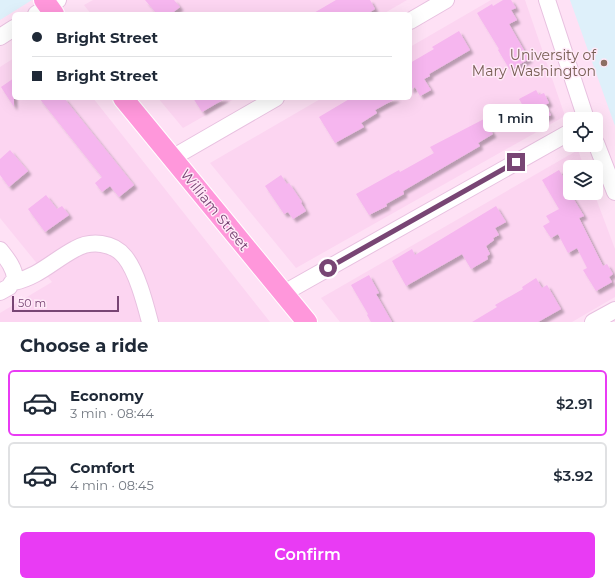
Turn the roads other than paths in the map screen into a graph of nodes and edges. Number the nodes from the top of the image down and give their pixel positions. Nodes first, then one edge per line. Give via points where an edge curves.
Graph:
1 (446, 0) edge
2 (547, 0) edge
3 (412, 20) edge
4 (12, 29) edge
5 (0, 38) edge
6 (125, 100) edge
7 (273, 100) edge
8 (584, 112) edge
9 (563, 136) edge
10 (601, 152) edge
11 (172, 158) junction
12 (611, 168) edge
13 (615, 192) edge
14 (0, 250) edge
15 (14, 282) junction
16 (0, 292) edge
17 (284, 293) junction
18 (615, 310) edge
19 (150, 322) edge
20 (307, 322) edge
21 (593, 322) edge

1 - 3 street
2 - 8 street
4 - 5 street
6 - 11 main road, William Street
7 - 11 street
9 - 17 street
10 - 12 street
11 - 17 main road, William Street
12 - 13 street
14 - 15 street via 12,265 16,278
15 - 16 street
15 - 19 street via 36,275 83,245 106,244 125,257 145,300
17 - 20 main road, William Street
18 - 21 street

